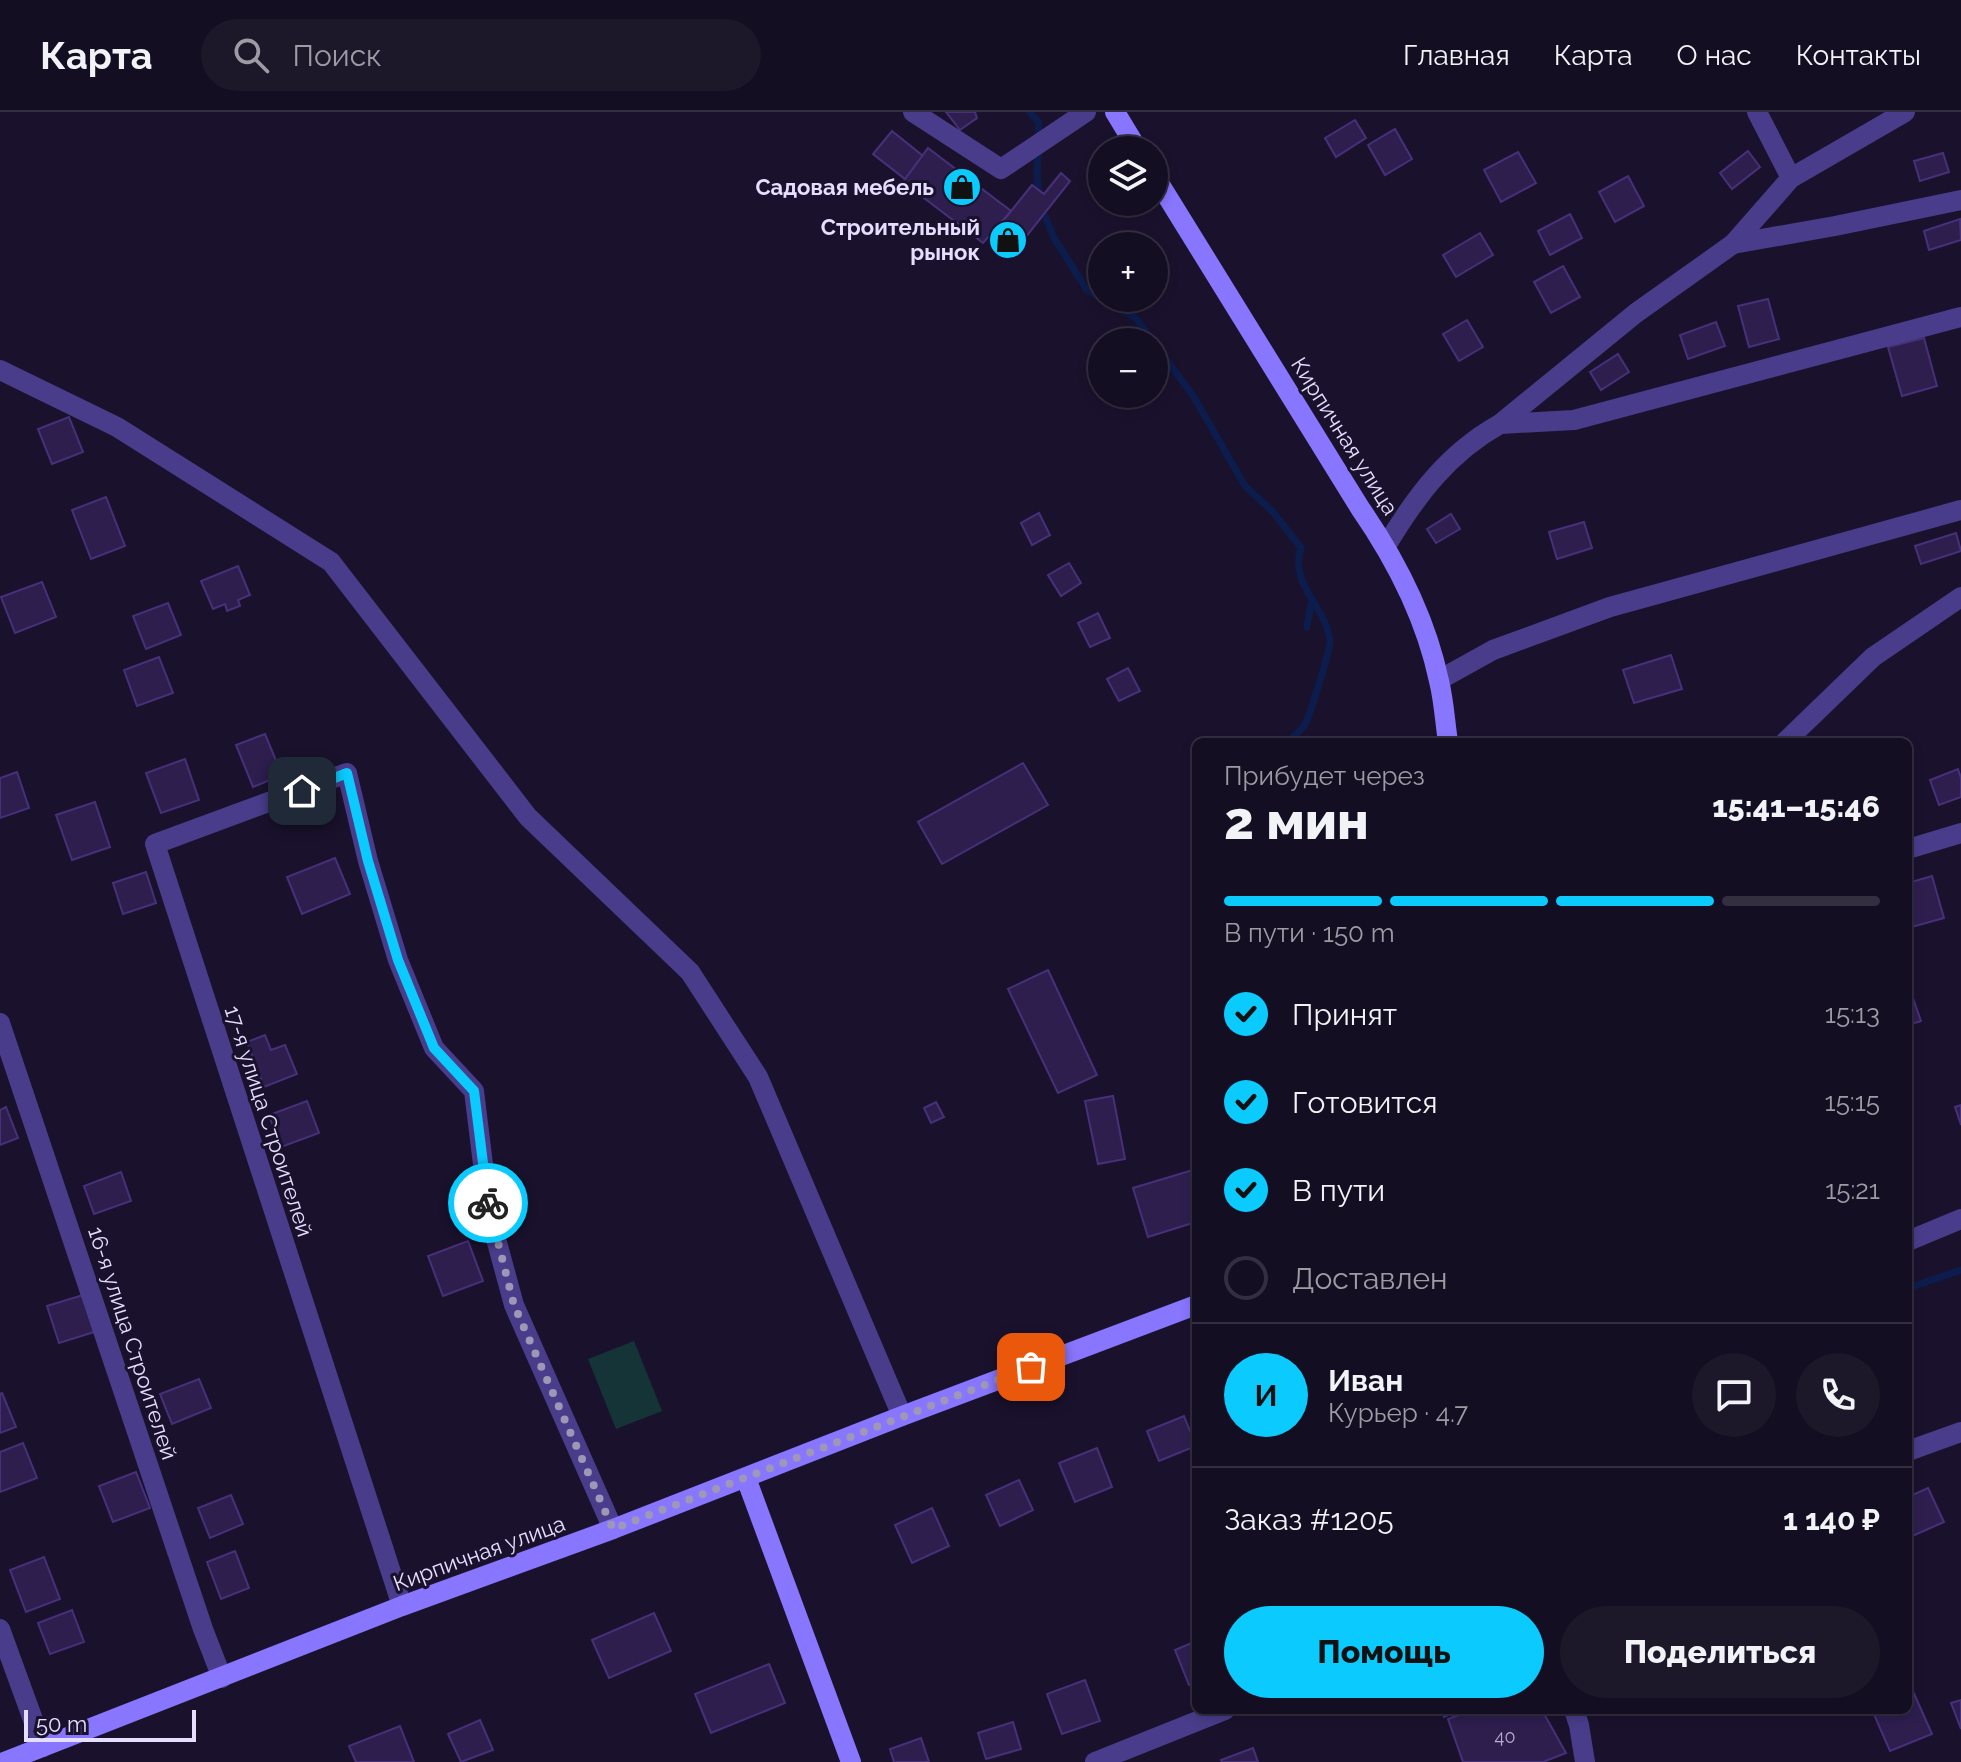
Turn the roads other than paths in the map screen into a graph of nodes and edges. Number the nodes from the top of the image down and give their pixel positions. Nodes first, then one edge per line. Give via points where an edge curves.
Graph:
1 (913, 112) edge
2 (1086, 112) edge
3 (1115, 112) edge
4 (1757, 112) edge
5 (1905, 112) edge
6 (1130, 136) edge
7 (1791, 178) junction
8 (1168, 198) edge
9 (1961, 200) edge
10 (1733, 244) junction
11 (1961, 317) edge
12 (0, 370) edge
13 (1500, 424) junction
14 (1961, 510) edge
15 (1386, 546) junction
16 (1961, 597) edge
17 (1439, 680) junction
18 (1447, 738) edge
19 (1789, 738) edge
20 (1961, 833) edge
21 (1912, 848) edge
22 (0, 1023) edge
23 (1961, 1219) edge
24 (1912, 1239) edge
25 (1192, 1307) edge
26 (902, 1416) junction
27 (1961, 1432) edge
28 (1912, 1450) edge
29 (746, 1478) junction
30 (613, 1529) junction
31 (402, 1606) junction
32 (0, 1629) edge
33 (222, 1678) junction
34 (1215, 1714) edge
35 (1575, 1714) edge
36 (43, 1747) junction
37 (4, 1762) edge
38 (851, 1762) edge
39 (1095, 1762) edge
40 (1585, 1762) edge

1 - 2 street via 1001,169
3 - 6 main road
4 - 7 street
5 - 7 street
7 - 10 street
8 - 15 main road, Кирпичная улица
9 - 10 street
10 - 13 street via 1636,313
11 - 13 street via 1574,420
12 - 26 street via 117,427 331,562 528,817 690,972 758,1077
13 - 15 street via 1447,463 1411,504
14 - 17 street via 1610,607 1493,650
15 - 17 main road, Кирпичная улица via 1415,606
16 - 19 street via 1873,657
17 - 18 main road, Кирпичная улица
20 - 21 street
22 - 33 street, 16-я улица Строителей
23 - 24 street
25 - 26 main road, Кирпичная улица
26 - 29 main road, Кирпичная улица
27 - 28 street
29 - 30 main road, Кирпичная улица
29 - 38 main road
30 - 31 main road, Кирпичная улица
30 - 31 street, 17-я улица Строителей via 514,1305 489,1213 474,1091 434,1048 398,960 347,773 155,844
31 - 33 main road, Кирпичная улица
32 - 36 street
33 - 36 main road, Кирпичная улица
34 - 39 street
35 - 40 street
36 - 37 main road, Кирпичная улица

